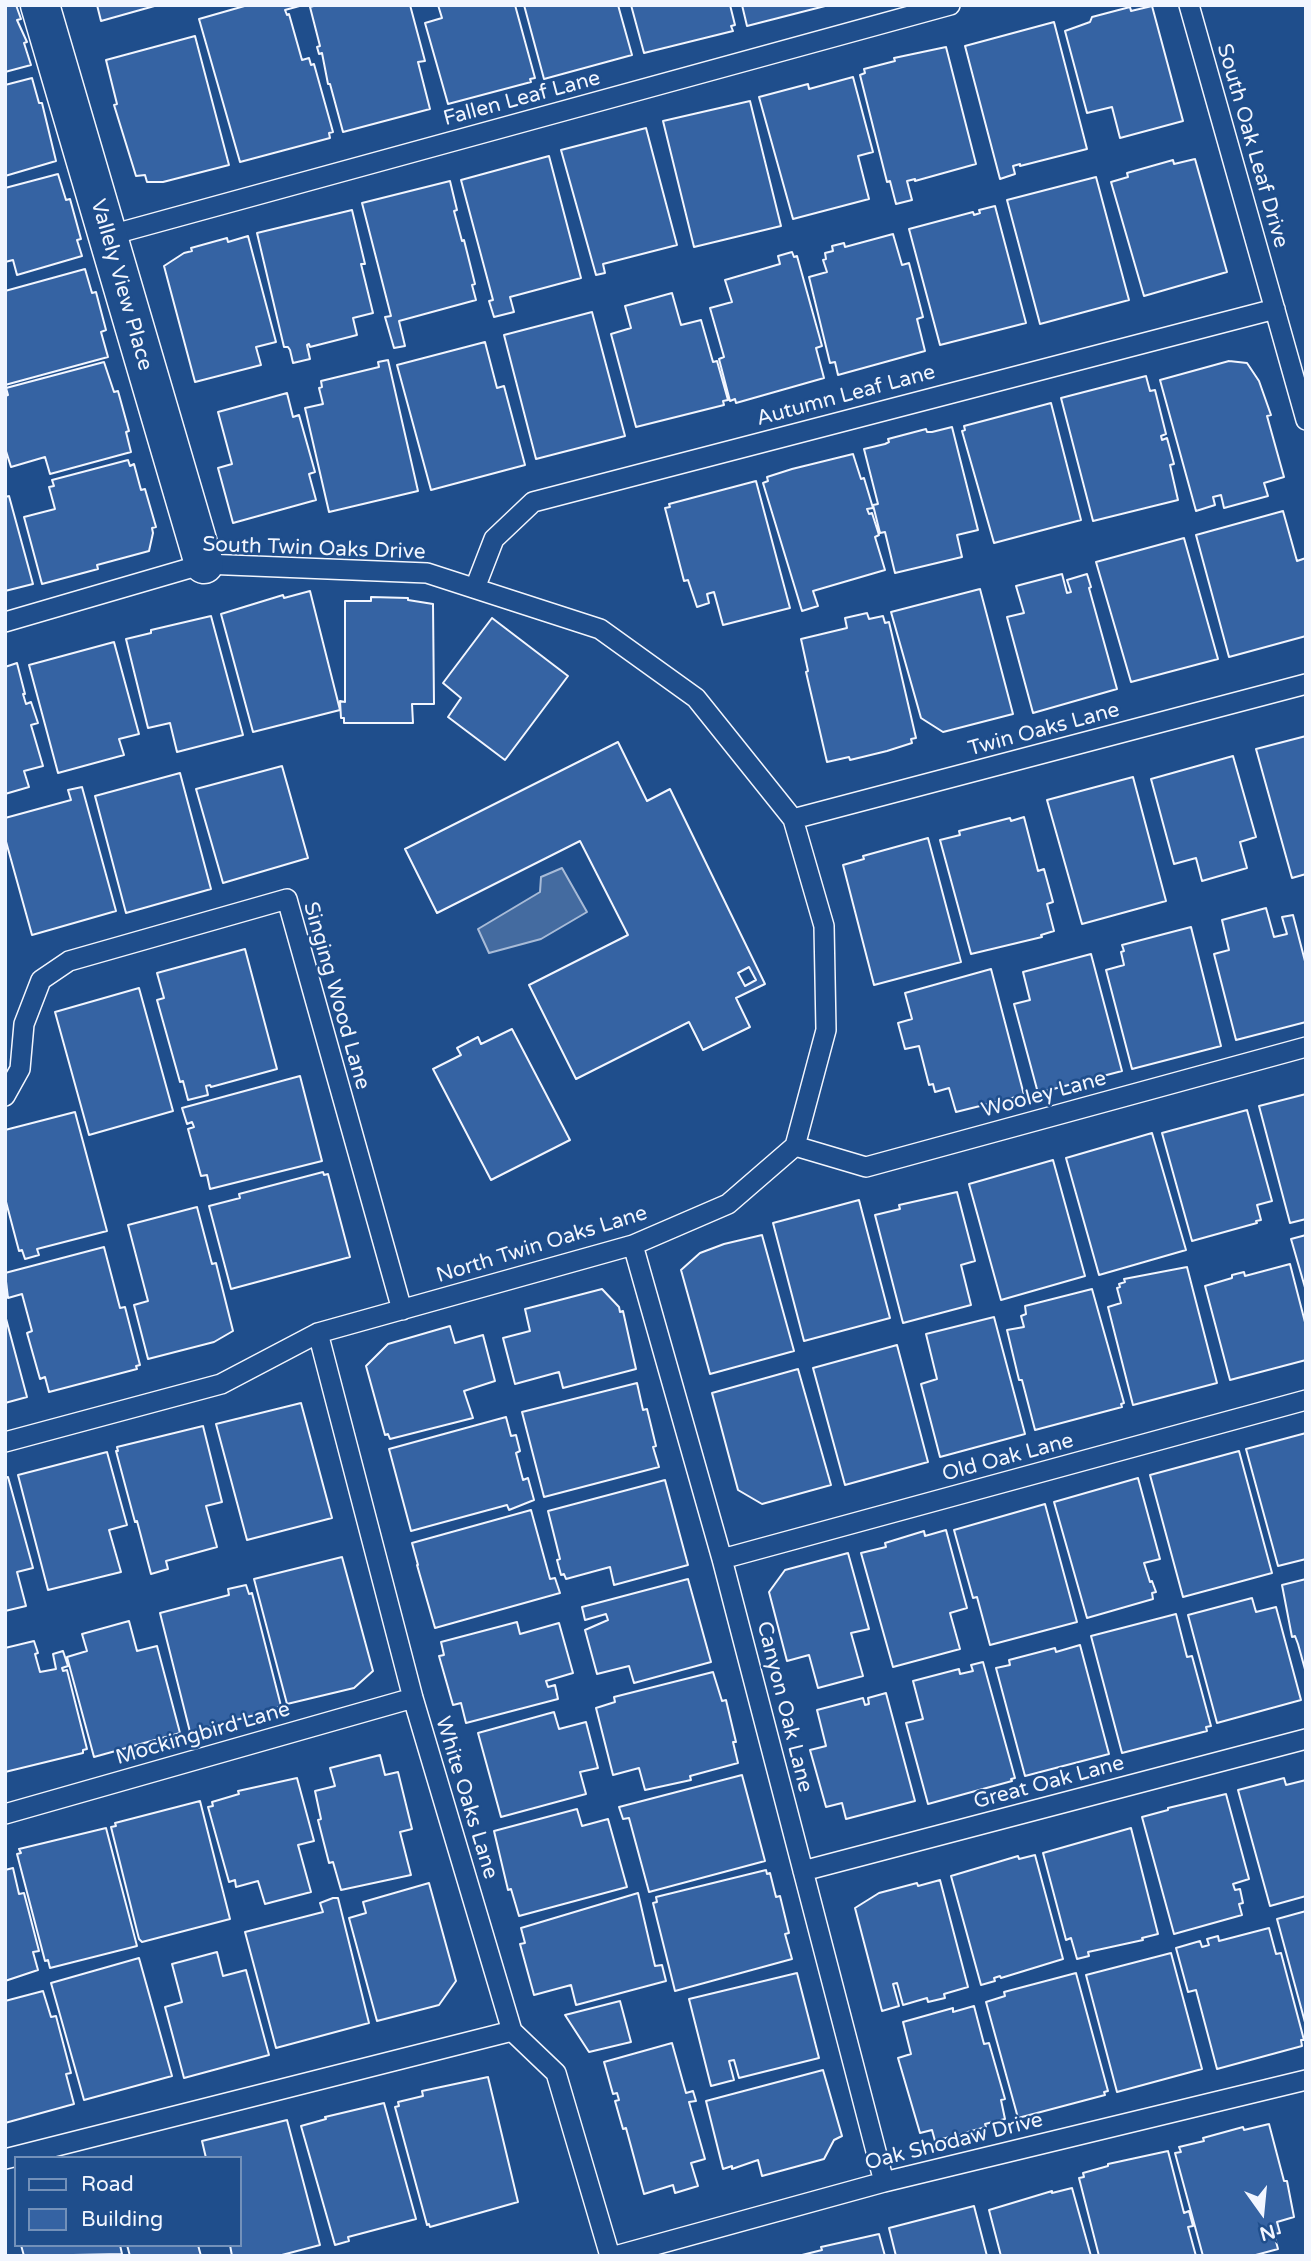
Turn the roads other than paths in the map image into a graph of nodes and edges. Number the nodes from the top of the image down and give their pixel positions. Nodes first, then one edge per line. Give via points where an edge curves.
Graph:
1 (40, 5) edge
2 (950, 5) edge
3 (1189, 5) edge
4 (107, 236) junction
5 (1275, 309) junction
6 (1306, 420) edge
7 (204, 564) junction
8 (475, 589) junction
9 (5, 622) edge
10 (1306, 684) edge
11 (793, 819) junction
12 (1306, 1048) edge
13 (5, 1096) edge
14 (794, 1146) junction
15 (633, 1245) junction
16 (402, 1310) junction
17 (318, 1333) junction
18 (1306, 1401) edge
19 (5, 1442) edge
20 (722, 1559) junction
21 (413, 1698) junction
22 (1306, 1739) edge
23 (5, 1814) edge
24 (803, 1871) junction
25 (512, 2031) junction
26 (1306, 2080) edge
27 (17, 2156) edge
28 (884, 2182) junction
29 (610, 2256) edge
30 (615, 2256) edge

1 - 4 street, Vallely View Place
2 - 4 lane, Fallen Leaf Lane
3 - 5 lane, South Oak Leaf Drive
4 - 7 street, Vallely View Place
5 - 6 lane, South Oak Leaf Drive
5 - 8 lane, Autumn Leaf Lane via 533,502 494,539
7 - 8 lane, South Twin Oaks Drive via 427,573
7 - 9 lane, South Twin Oaks Drive
8 - 11 lane, South Twin Oaks Drive via 600,629 696,698
10 - 11 lane, Twin Oaks Lane
11 - 14 lane via 824,926 826,1030
12 - 14 lane, Wooley Lane via 866,1167
13 - 16 lane, Singing Wood Lane via 20,1069 24,1024 41,980 69,961 287,899
14 - 15 lane, North Twin Oaks Lane via 728,1204
15 - 16 lane, North Twin Oaks Lane
15 - 20 lane, Canyon Oak Lane
16 - 17 lane, North Twin Oaks Lane
17 - 19 lane, North Twin Oaks Lane via 221,1384
17 - 21 lane, White Oaks Lane
18 - 20 lane, Old Oak Lane
20 - 24 lane, Canyon Oak Lane
21 - 23 lane, Mockingbird Lane
21 - 25 lane, White Oaks Lane
22 - 24 lane, Great Oak Lane
24 - 28 lane, Canyon Oak Lane
25 - 27 lane
25 - 29 lane, White Oaks Lane via 556,2073
26 - 28 lane, Oak Shodaw Drive
28 - 30 lane, Oak Shodaw Drive

